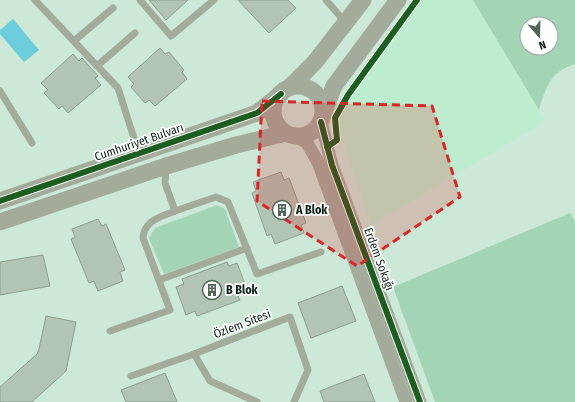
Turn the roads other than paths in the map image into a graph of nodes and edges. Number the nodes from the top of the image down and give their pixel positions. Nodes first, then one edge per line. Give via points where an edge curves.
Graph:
1 (140, 0) edge
2 (214, 0) edge
3 (326, 0) edge
4 (363, 0) edge
5 (398, 0) edge
6 (39, 1) edge
7 (113, 8) dead end
8 (346, 22) junction
9 (135, 33) dead end
10 (74, 41) junction
11 (96, 66) junction
12 (0, 91) edge
13 (285, 91) junction
14 (322, 118) junction
15 (290, 134) junction
16 (32, 143) dead end
17 (159, 147) junction
18 (139, 154) junction
19 (166, 166) junction
20 (0, 201) edge
21 (175, 211) junction
22 (0, 222) edge
23 (247, 248) junction
24 (321, 252) dead end
25 (159, 280) junction
26 (110, 331) dead end
27 (194, 354) junction
28 (131, 376) dead end
29 (257, 402) edge
30 (294, 402) edge
31 (406, 402) edge
32 (420, 402) edge

1 - 2 lane via 171,36
3 - 8 lane
4 - 8 street, Cumhuriyet Bulvarı
5 - 14 street via 334,86
6 - 10 lane
7 - 10 lane
8 - 13 street, Cumhuriyet Bulvarı via 315,62
9 - 11 lane
10 - 11 lane
11 - 18 lane via 118,88
12 - 16 lane
13 - 14 street via 302,86 316,93 320,99
13 - 15 street via 274,107 274,115 276,123
13 - 17 street, Cumhuriyet Bulvarı via 257,113
14 - 15 street via 310,133
14 - 32 street, Erdem Sokağı via 332,166
15 - 19 street via 236,145
15 - 31 street, Erdem Sokağı via 307,143 318,162
17 - 18 street, Cumhuriyet Bulvarı
17 - 19 street
18 - 20 street, Cumhuriyet Bulvarı
19 - 21 lane via 165,183
19 - 22 street
21 - 23 lane via 216,197 222,198 228,202
21 - 25 lane via 152,220 143,231 143,238
23 - 24 lane via 257,274
23 - 25 lane
25 - 26 lane via 170,310
27 - 28 lane
27 - 29 lane via 210,381
27 - 30 lane, Özlem Sitesi via 290,317 308,370

